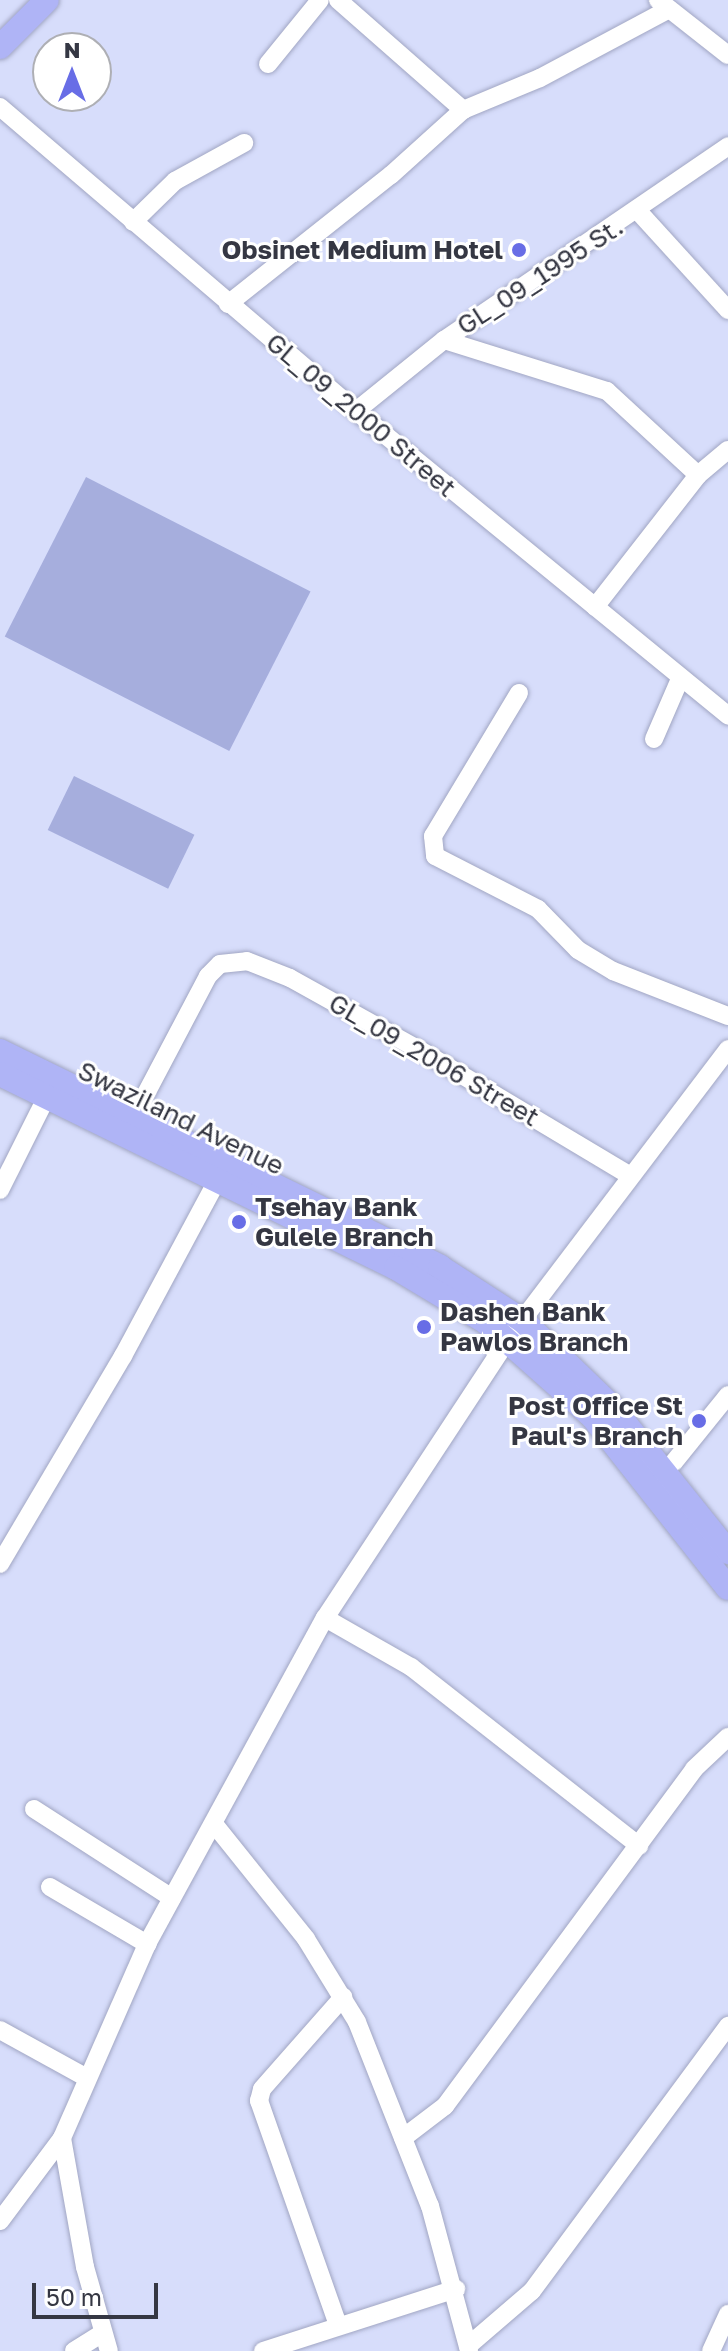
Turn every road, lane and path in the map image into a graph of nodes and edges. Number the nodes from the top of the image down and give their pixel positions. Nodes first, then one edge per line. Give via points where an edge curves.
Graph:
1 (47, 0) edge
2 (320, 0) edge
3 (338, 0) edge
4 (664, 5) edge
5 (0, 47) edge
6 (728, 55) edge
7 (268, 64) dead end
8 (0, 107) edge
9 (463, 110) junction
10 (244, 143) dead end
11 (728, 146) edge
12 (638, 211) junction
13 (133, 222) junction
14 (228, 304) junction
15 (728, 310) edge
16 (444, 340) junction
17 (356, 411) junction
18 (728, 450) edge
19 (698, 475) junction
20 (595, 607) junction
21 (680, 679) junction
22 (519, 693) dead end
23 (728, 716) edge
24 (654, 739) dead end
25 (728, 1016) edge
26 (0, 1034) edge
27 (728, 1049) edge
28 (0, 1051) edge
29 (0, 1061) edge
30 (0, 1074) edge
31 (47, 1096) junction
32 (140, 1105) junction
33 (629, 1175) junction
34 (218, 1179) junction
35 (0, 1190) edge
36 (518, 1326) junction
37 (728, 1395) edge
38 (674, 1462) junction
39 (728, 1534) edge
40 (728, 1552) edge
41 (0, 1564) edge
42 (728, 1570) edge
43 (728, 1588) edge
44 (325, 1618) junction
45 (728, 1737) edge
46 (34, 1809) dead end
47 (214, 1824) junction
48 (639, 1846) junction
49 (50, 1887) dead end
50 (172, 1898) junction
51 (147, 1944) junction
52 (343, 1997) junction
53 (728, 2026) edge
54 (0, 2030) edge
55 (87, 2078) junction
56 (62, 2138) junction
57 (403, 2138) junction
58 (0, 2221) edge
59 (456, 2289) junction
60 (728, 2314) edge
61 (338, 2325) junction
62 (106, 2342) edge
63 (469, 2348) edge
64 (717, 2349) edge
65 (74, 2351) edge
66 (263, 2351) edge

1 - 5 main road
2 - 7 street
3 - 9 street
4 - 6 street
4 - 9 street via 540,78
8 - 13 street, GL_09_2000 Street
9 - 14 street via 391,175
10 - 13 street via 175,181
11 - 12 street, GL_09_1995 St.
12 - 15 street
12 - 16 street, GL_09_1995 St.
13 - 14 street, GL_09_2000 Street
14 - 17 street, GL_09_2000 Street
16 - 17 street, GL_09_1995 St.
16 - 19 street via 607,391
17 - 20 street, GL_09_2000 Street
18 - 19 street
19 - 20 street
20 - 21 street, GL_09_2000 Street
21 - 23 street, GL_09_2000 Street
21 - 24 street
22 - 25 street via 433,836 435,856 538,909 578,950 613,971
26 - 32 main road
27 - 33 street
28 - 36 main road, Swaziland Avenue via 440,1267
29 - 36 main road, Swaziland Avenue via 423,1269
30 - 31 main road
31 - 34 main road
31 - 35 street
32 - 33 street, GL_09_2006 Street via 208,976 232,959 290,978
32 - 36 main road via 435,1249
33 - 36 street
34 - 36 main road
34 - 41 street via 123,1356
36 - 38 main road via 606,1382
36 - 40 main road, Swaziland Avenue via 621,1417
36 - 42 main road, Swaziland Avenue via 613,1423
36 - 43 main road
36 - 44 street
37 - 38 street
38 - 39 main road
44 - 47 street
44 - 48 street via 411,1667
45 - 48 street via 694,1769
46 - 50 street
47 - 50 street
47 - 52 street via 306,1939
48 - 57 street via 427,2123
49 - 51 street
50 - 51 street
51 - 55 street
52 - 57 street
52 - 61 street via 262,2089 259,2101
53 - 63 street via 532,2291
54 - 55 street
55 - 56 street
56 - 58 street
56 - 62 street via 77,2230
57 - 59 street
59 - 61 street
59 - 63 street
60 - 64 street
61 - 66 street
62 - 65 street

